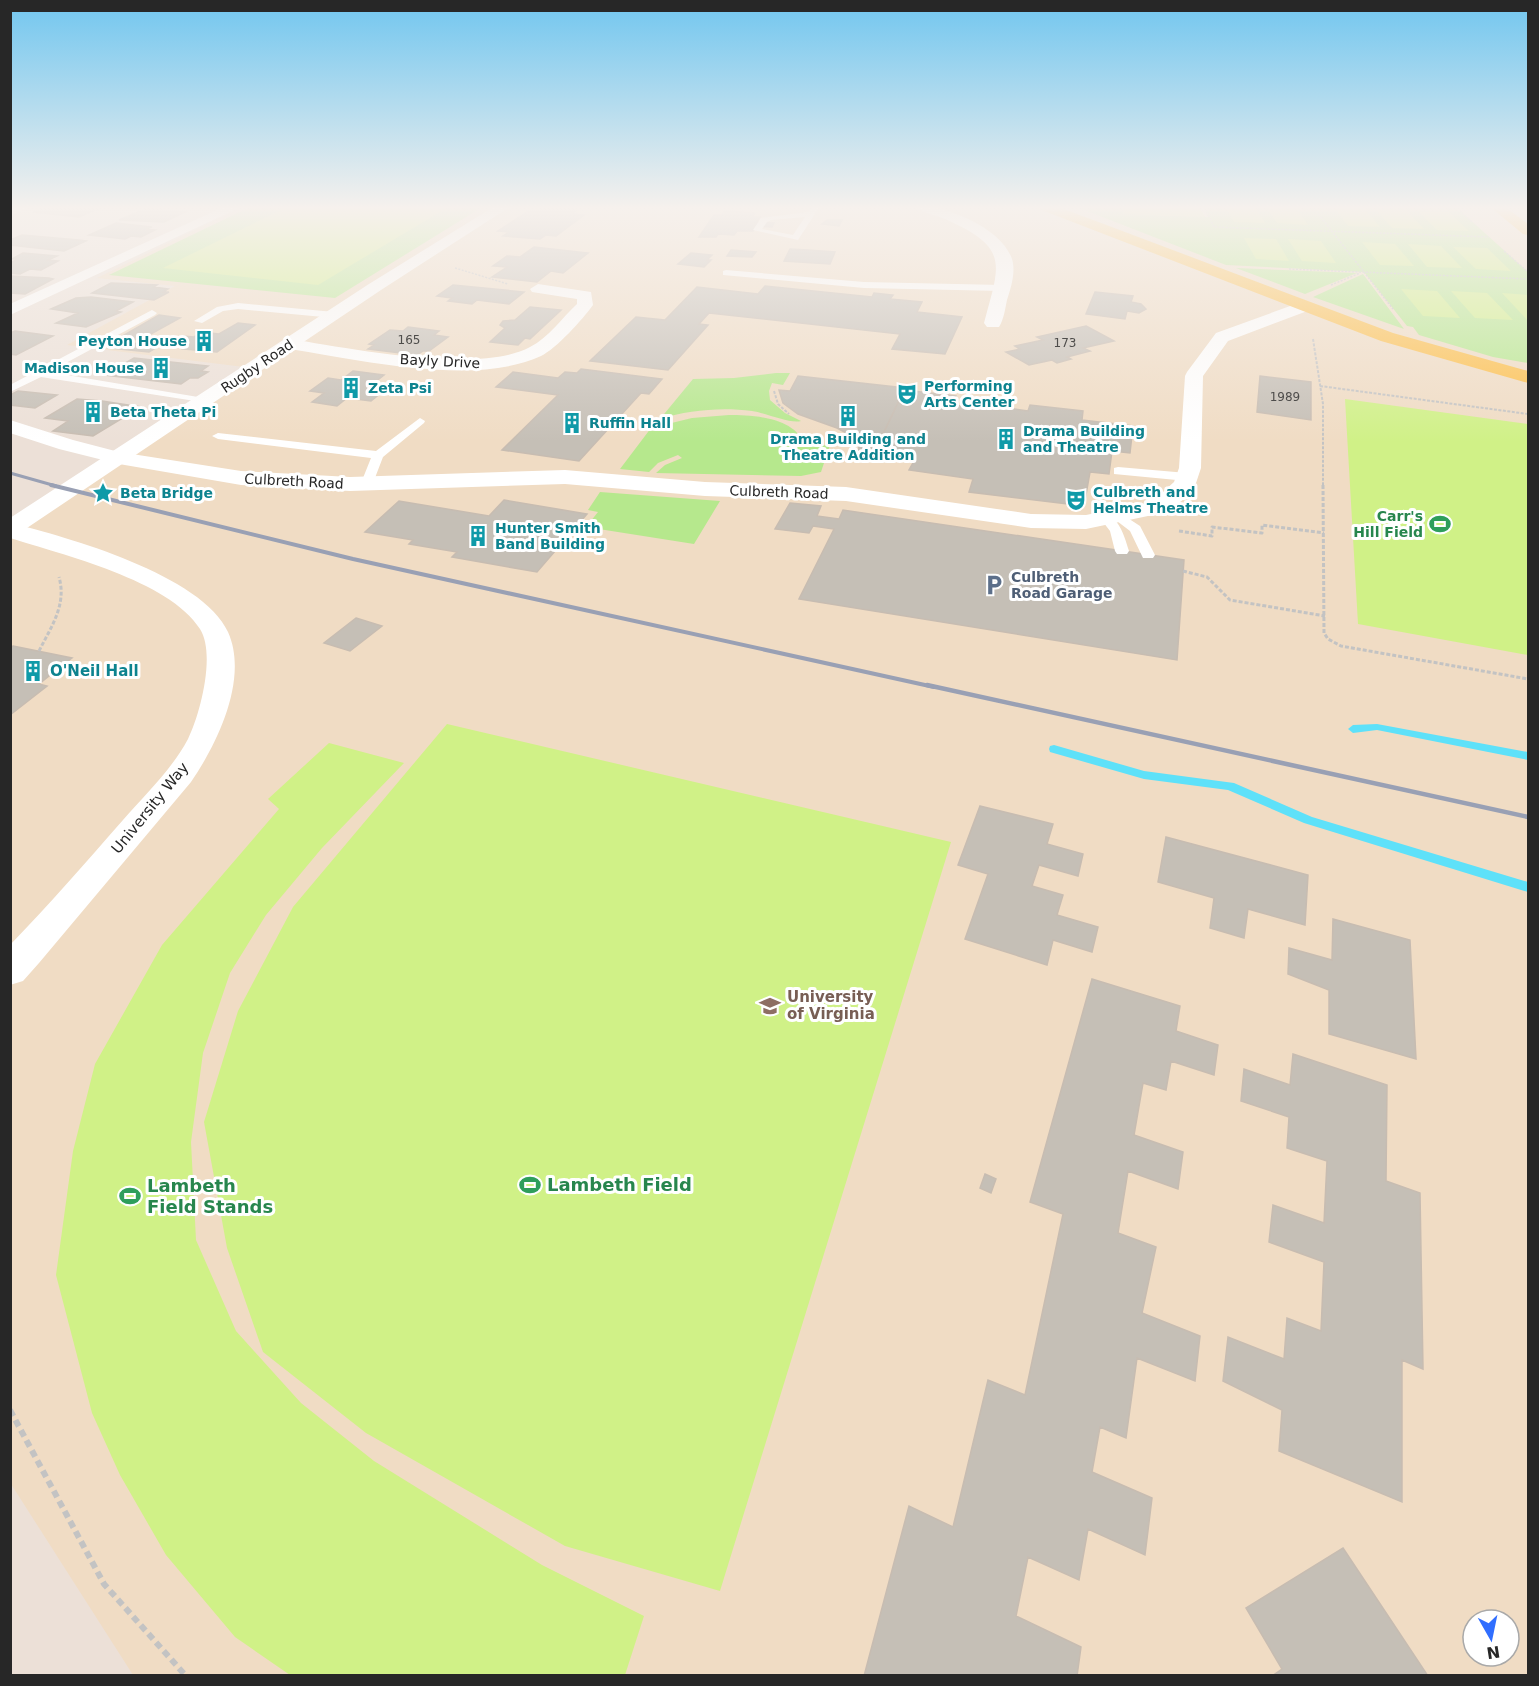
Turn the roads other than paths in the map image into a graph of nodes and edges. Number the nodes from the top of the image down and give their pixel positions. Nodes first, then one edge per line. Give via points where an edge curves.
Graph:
1 (65, 285) edge
2 (381, 285) edge
3 (860, 285) edge
4 (1002, 285) edge
5 (1249, 285) edge
6 (1002, 288) junction
7 (538, 289) road end
8 (1304, 306) junction
9 (10, 310) edge
10 (152, 313) dead end
11 (334, 315) junction
12 (199, 321) dead end
13 (993, 323) dead end
14 (290, 344) junction
15 (1501, 370) junction
16 (1528, 372) edge
17 (42, 374) junction
18 (1528, 377) edge
19 (10, 389) edge
20 (204, 401) junction
21 (420, 421) dead end
22 (10, 426) edge
23 (218, 436) dead end
24 (378, 455) junction
25 (119, 458) junction
26 (1118, 471) dead end
27 (1187, 477) junction
28 (367, 483) junction
29 (1111, 516) junction
30 (10, 529) edge
31 (1122, 551) dead end
32 (1148, 555) dead end
33 (10, 970) edge

1 - 9 street
2 - 11 street, Rugby Road
3 - 6 lane
4 - 6 street
5 - 8 main road
6 - 13 street
7 - 14 street, Bayly Drive via 585,295 585,305 536,352 505,362 472,365 391,359
8 - 15 main road via 1414,346
8 - 27 street via 1222,338 1194,376
10 - 17 lane
11 - 12 lane via 238,306 220,309
11 - 14 street, Rugby Road
14 - 20 street, Rugby Road
15 - 16 main road
15 - 18 main road
17 - 19 lane
17 - 20 lane
20 - 25 street, Rugby Road
21 - 24 lane
22 - 25 street, Culbreth Road
23 - 24 lane
24 - 28 lane
25 - 28 street, Culbreth Road via 241,478
25 - 30 street, Rugby Road
26 - 27 lane
27 - 29 street, Culbreth Road via 1176,494 1159,507
28 - 29 street, Culbreth Road via 565,477 705,489 846,494 1031,521 1086,522
29 - 31 lane
29 - 32 lane via 1135,529
30 - 33 street, University Way via 158,583 190,603 214,630 220,651 213,710 203,738 181,772

